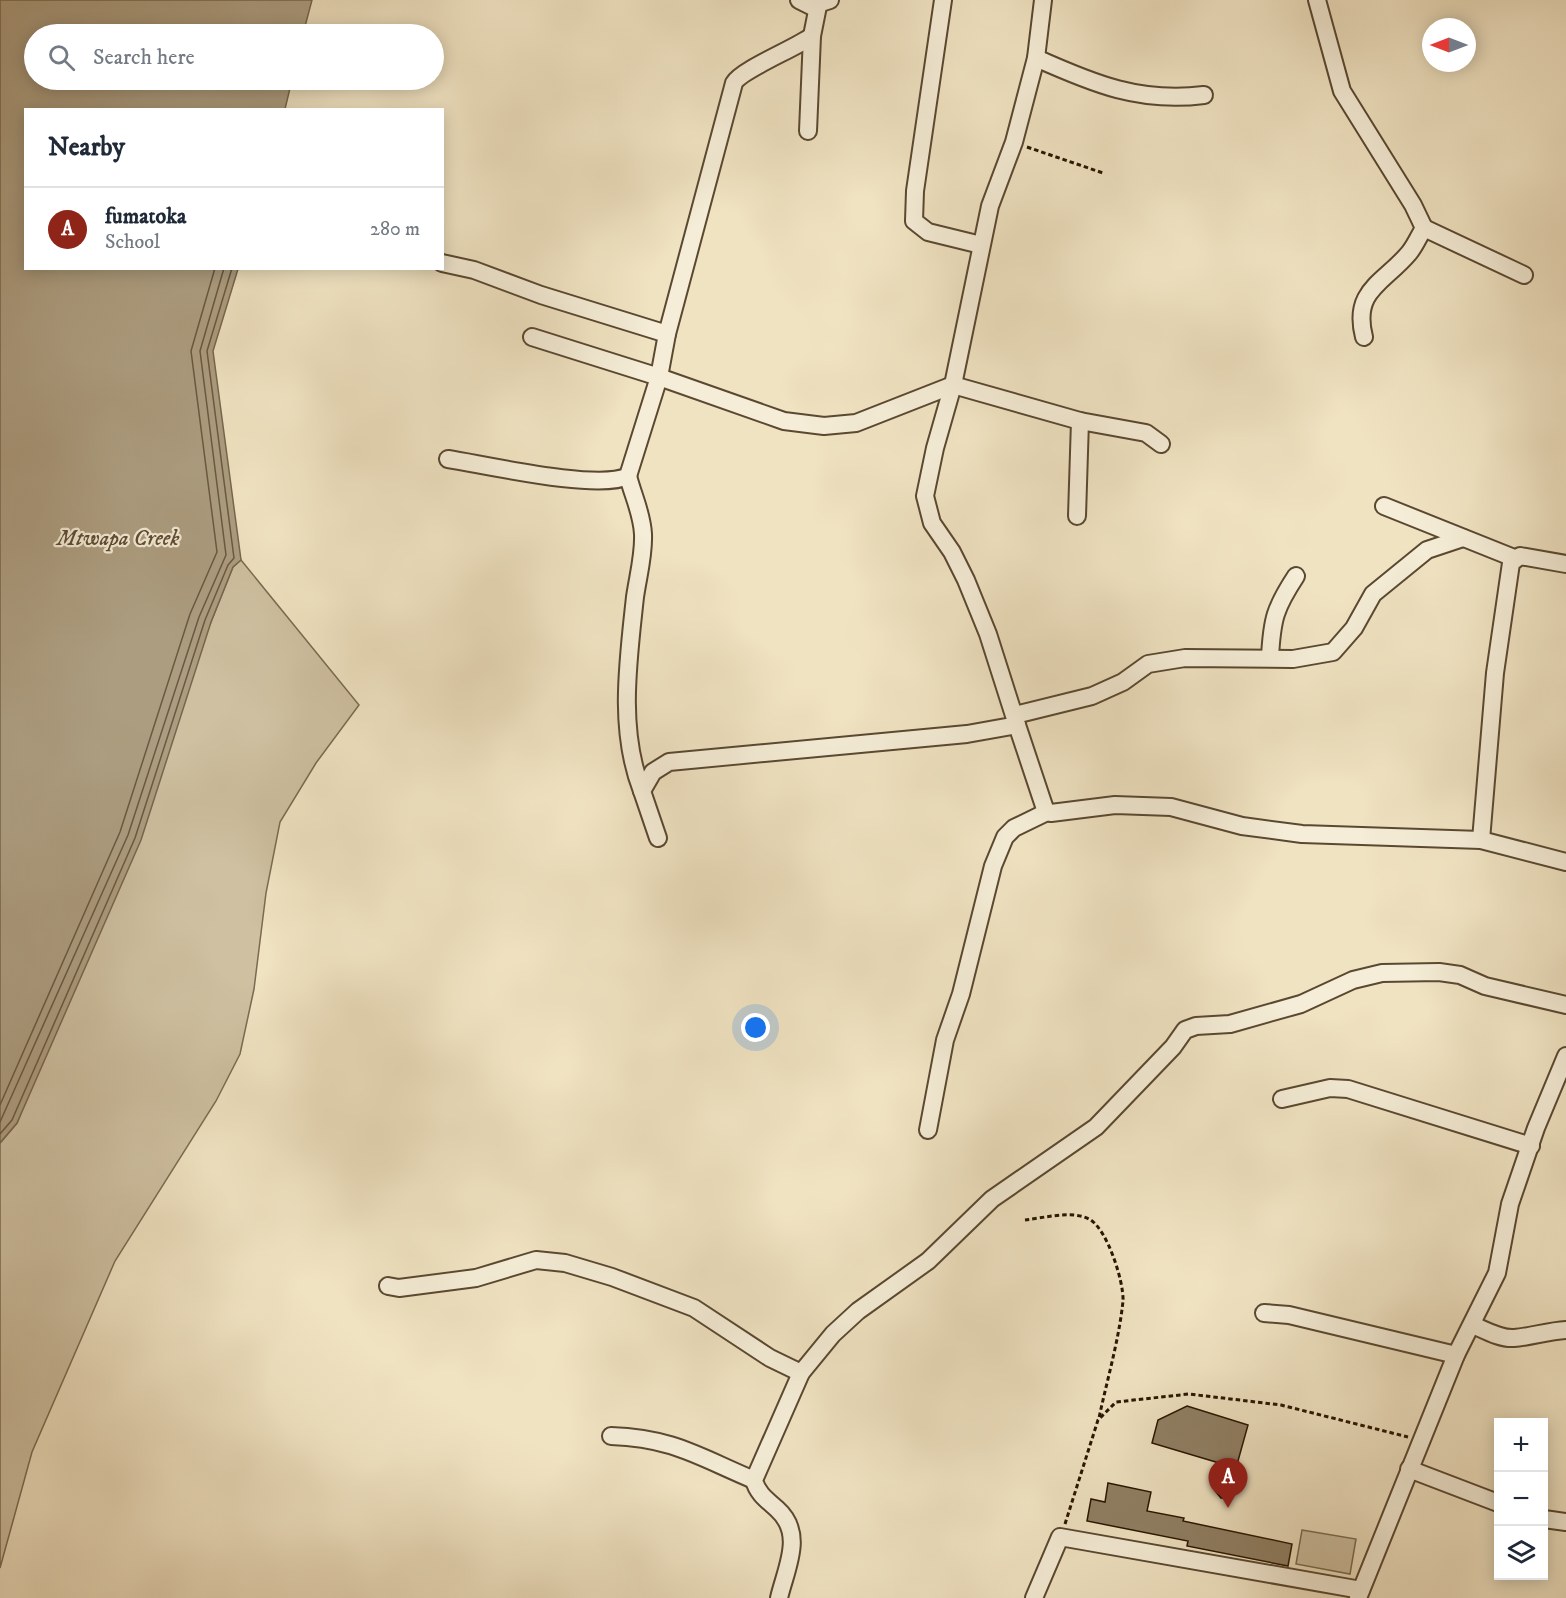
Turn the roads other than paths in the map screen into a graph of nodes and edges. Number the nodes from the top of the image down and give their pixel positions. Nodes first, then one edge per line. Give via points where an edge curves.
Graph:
1 (799, 0) edge
2 (943, 0) edge
3 (1043, 0) edge
4 (1317, 0) edge
5 (824, 3) edge
6 (812, 36) junction
7 (1036, 58) junction
8 (1204, 95) dead end
9 (808, 131) dead end
10 (1424, 228) junction
11 (981, 245) junction
12 (444, 262) edge
13 (1524, 275) dead end
14 (667, 334) junction
15 (531, 337) dead end
16 (1364, 337) dead end
17 (659, 377) junction
18 (953, 385) junction
19 (1080, 421) junction
20 (1161, 444) dead end
21 (448, 459) dead end
22 (628, 476) junction
23 (1383, 506) dead end
24 (1077, 516) dead end
25 (1463, 538) junction
26 (1514, 558) junction
27 (1566, 564) edge
28 (1296, 576) dead end
29 (1270, 657) junction
30 (1016, 720) junction
31 (642, 791) junction
32 (1047, 812) junction
33 (658, 838) dead end
34 (1481, 840) junction
35 (1566, 862) edge
36 (1566, 1005) edge
37 (1566, 1056) edge
38 (1282, 1099) dead end
39 (928, 1130) dead end
40 (1531, 1146) junction
41 (388, 1286) dead end
42 (1263, 1313) dead end
43 (1473, 1324) junction
44 (1566, 1330) edge
45 (1456, 1355) junction
46 (801, 1373) junction
47 (611, 1436) dead end
48 (1410, 1469) junction
49 (754, 1480) junction
50 (1494, 1501) edge
51 (1548, 1520) edge
52 (1566, 1522) edge
53 (1360, 1594) edge
54 (779, 1598) edge
55 (1034, 1598) edge

1 - 5 street via 811,6
2 - 11 street via 914,221 928,232
3 - 7 street
4 - 10 street via 1342,91
5 - 6 street
6 - 9 street
6 - 14 street via 737,78
7 - 8 street via 1087,81 1130,94 1164,99
7 - 11 street
10 - 13 street
10 - 16 street via 1410,252 1363,302 1359,319
11 - 18 street
12 - 14 street
14 - 17 street
15 - 17 street
17 - 18 street via 784,421 824,426 855,423
17 - 22 street
18 - 19 street
18 - 30 street via 926,484 928,512 966,580
19 - 20 street via 1146,434
19 - 24 street
21 - 22 street via 586,482 616,481
22 - 31 street via 643,532 627,718 632,763
23 - 25 street
25 - 26 street
25 - 29 street via 1427,550 1373,594 1354,628 1333,652 1293,659
26 - 27 street via 1533,557
26 - 34 street via 1495,673
28 - 29 street via 1272,619
29 - 30 street via 1185,658 1148,664 1123,682 1092,696
30 - 31 street via 967,734 676,761 653,772
30 - 32 street
31 - 33 street
32 - 34 street via 1115,805 1171,807 1242,826 1302,834
32 - 39 street via 1014,828 1005,837 993,866 961,994 945,1040
34 - 35 street
36 - 46 street via 1485,986 1460,975 1382,973 1353,980 1306,1002 1230,1024 1190,1027 1096,1127 992,1199 928,1261 858,1311
37 - 40 street
38 - 40 street via 1330,1088 1348,1089
40 - 43 street via 1510,1204 1497,1273
41 - 46 street via 476,1278 536,1260 557,1262 612,1277 694,1308
42 - 45 street via 1289,1315
43 - 44 street via 1501,1337 1514,1338
43 - 45 street
45 - 48 street
46 - 49 street
47 - 49 street via 641,1437 677,1445
48 - 50 street
48 - 53 street
49 - 54 street via 759,1493 781,1512 791,1529 792,1550
51 - 52 street
53 - 55 street via 1060,1537

